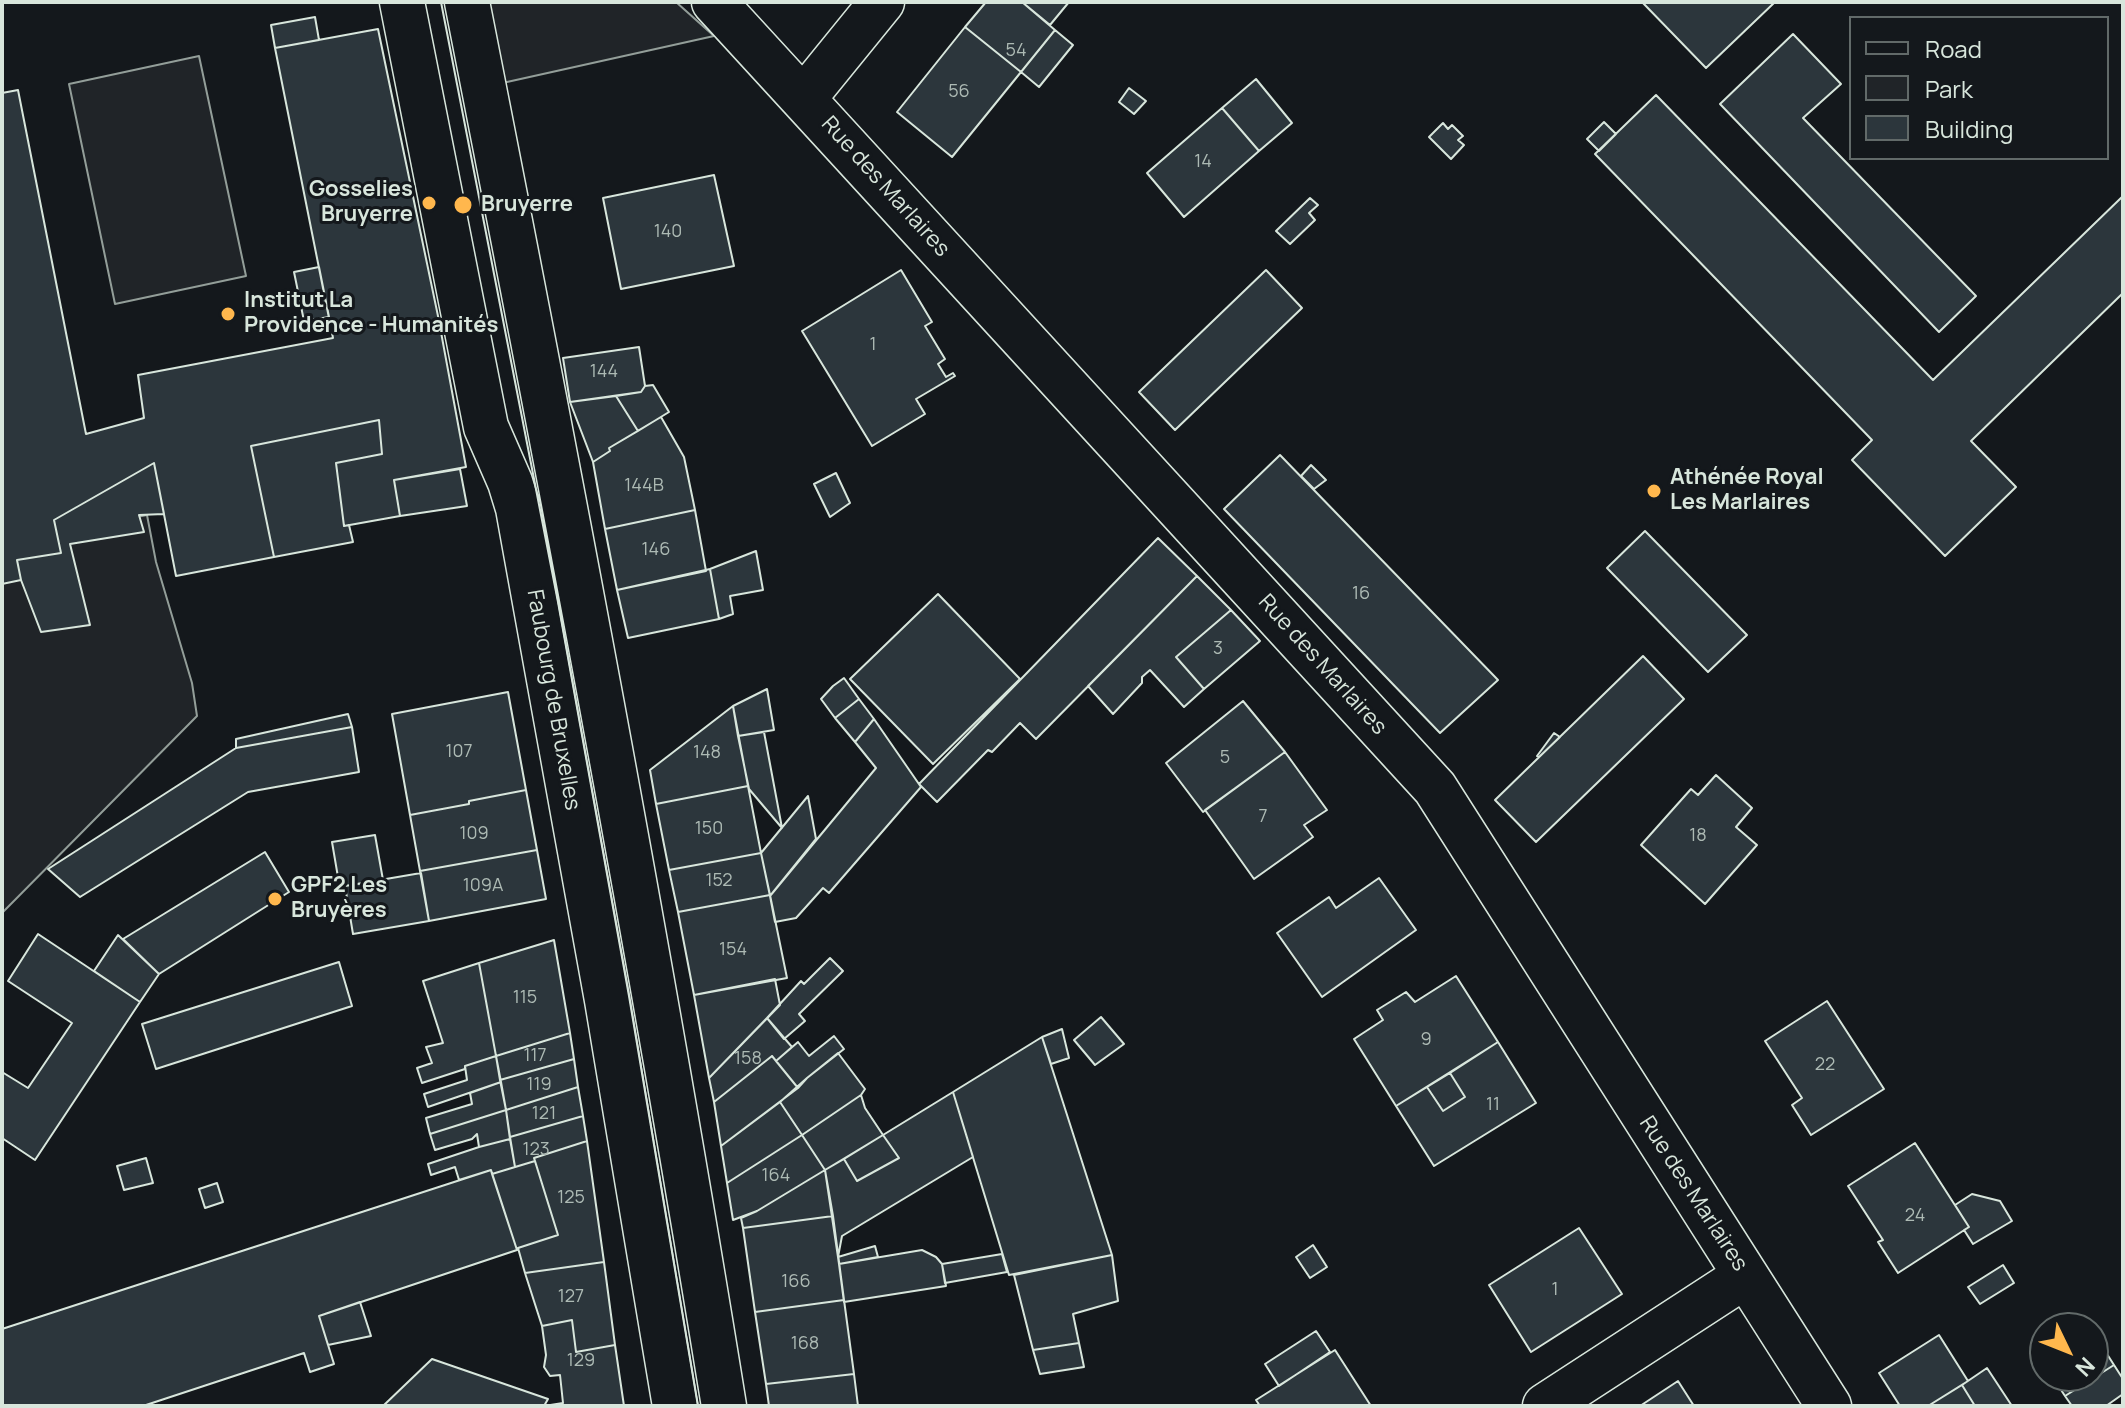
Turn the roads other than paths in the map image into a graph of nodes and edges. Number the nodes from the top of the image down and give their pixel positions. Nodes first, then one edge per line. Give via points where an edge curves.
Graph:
1 (402, 2) edge
2 (467, 2) edge
3 (714, 2) edge
4 (882, 2) edge
5 (804, 98) junction
6 (1745, 1276) junction
7 (675, 1406) edge
8 (724, 1406) edge
9 (1545, 1406) edge
10 (1829, 1406) edge

1 - 7 street, Faubourg de Bruxelles via 486,427 518,508
2 - 8 street via 591,639
3 - 5 street, Rue des Marlaires
4 - 5 street
5 - 6 street, Rue des Marlaires via 1435,788
6 - 9 street
6 - 10 street, Rue des Marlaires

